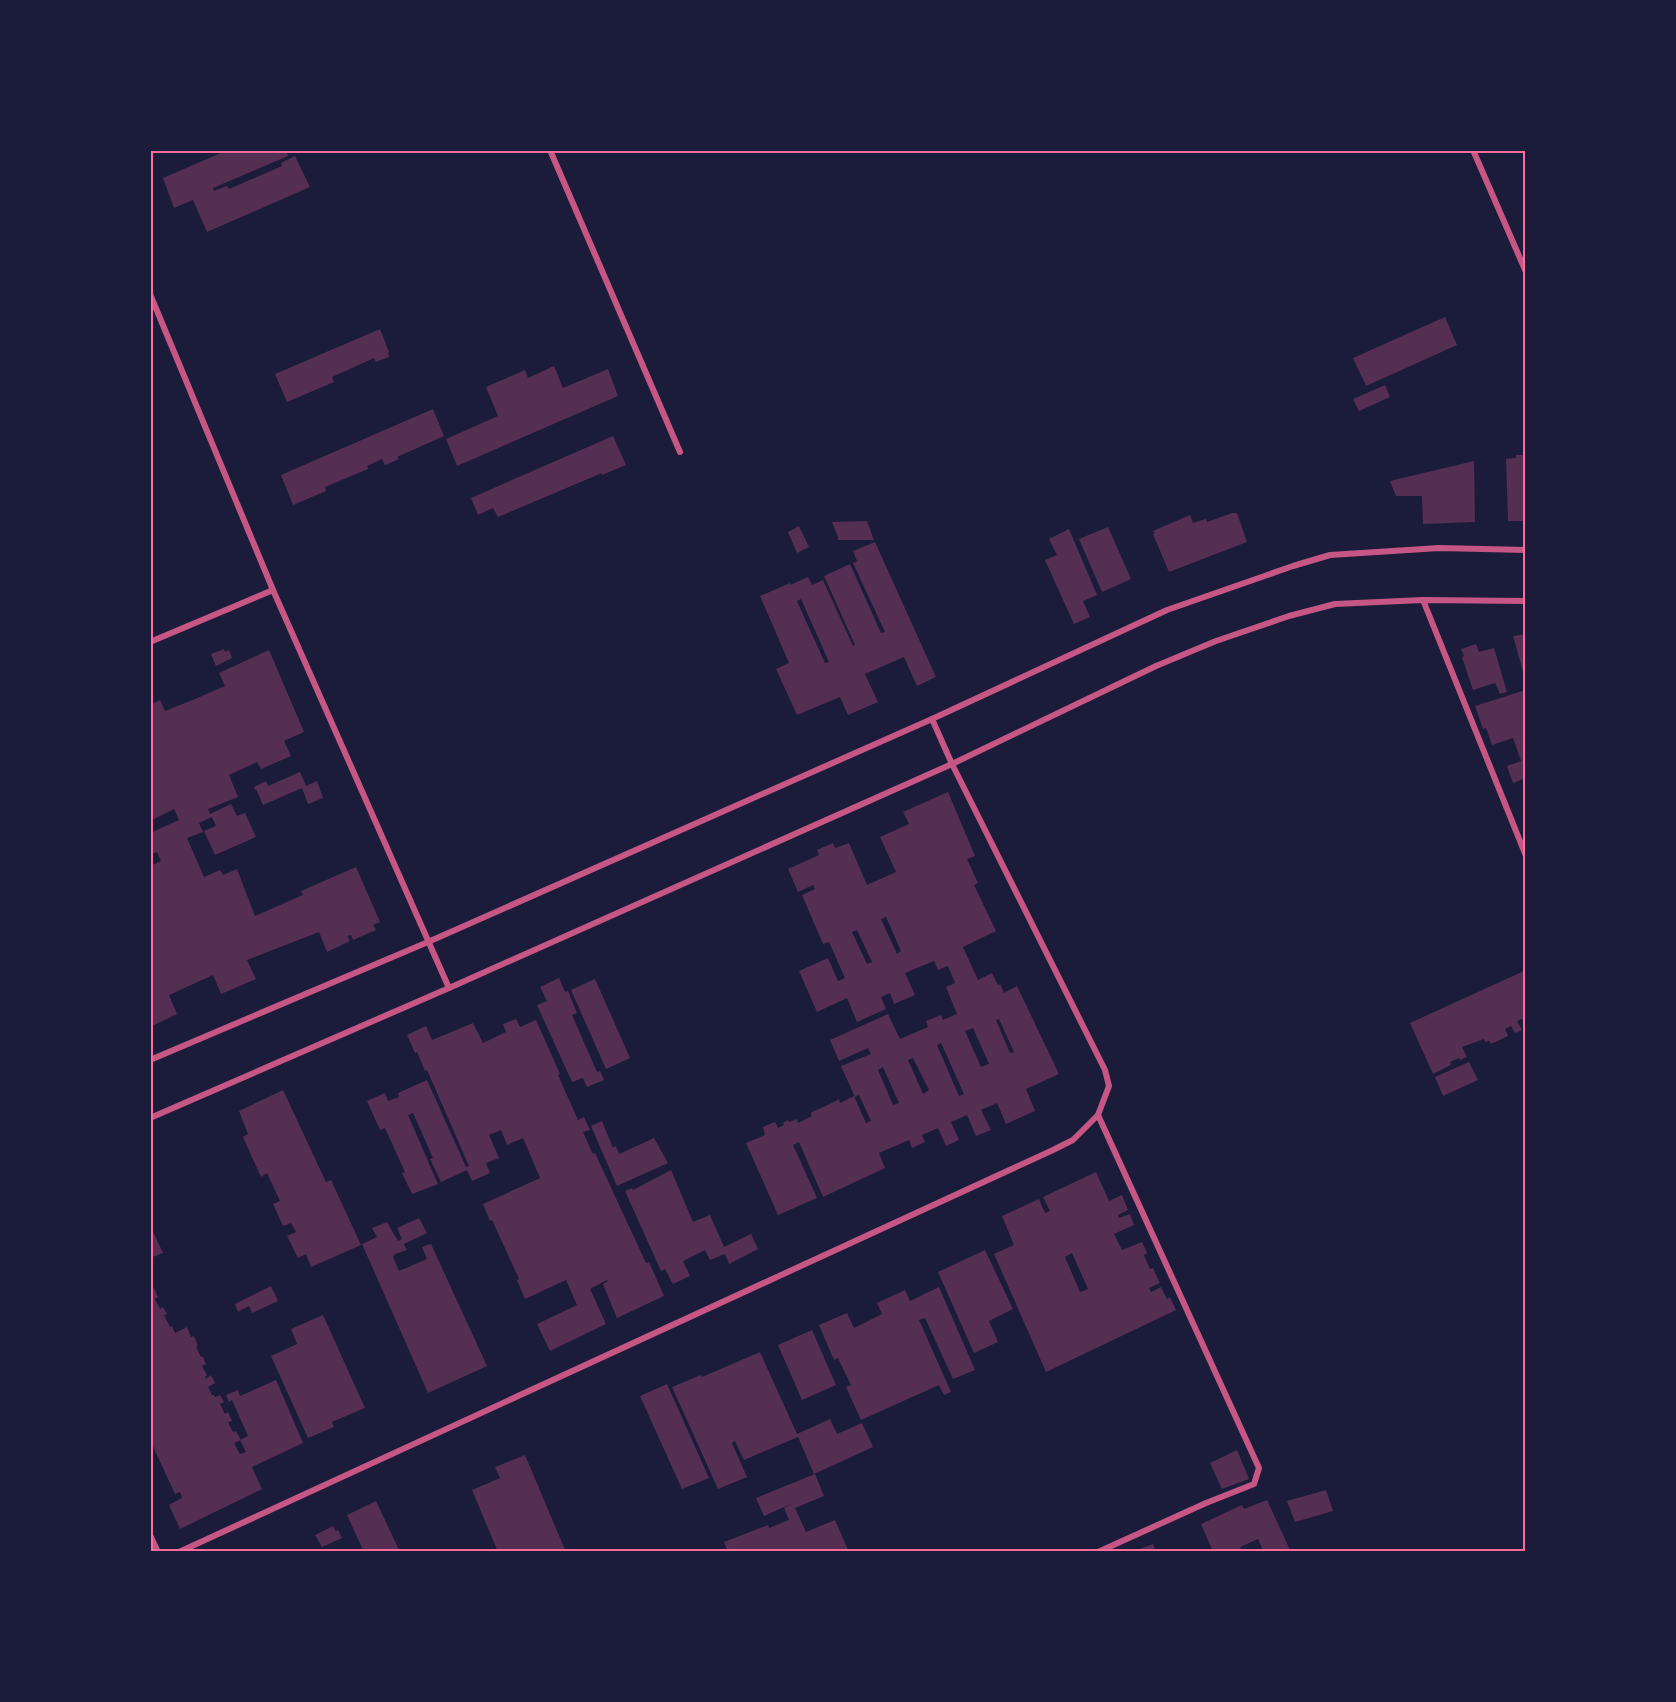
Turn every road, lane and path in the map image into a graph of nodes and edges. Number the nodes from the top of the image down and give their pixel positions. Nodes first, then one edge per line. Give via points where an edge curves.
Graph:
1 (550, 150) edge
2 (1473, 150) edge
3 (1526, 272) edge
4 (150, 294) edge
5 (680, 452) dead end
6 (1526, 550) edge
7 (273, 590) junction
8 (1423, 600) junction
9 (1526, 601) edge
10 (150, 642) edge
11 (932, 718) junction
12 (952, 764) junction
13 (1526, 856) edge
14 (428, 942) junction
15 (449, 988) junction
16 (150, 1060) edge
17 (1098, 1115) junction
18 (150, 1118) edge
19 (150, 1535) edge
20 (158, 1552) edge
21 (179, 1552) edge
22 (1098, 1552) edge

1 - 5 street
2 - 3 street
4 - 7 street
6 - 11 street via 1439,548 1330,555 1312,560 1167,610
7 - 10 street
7 - 14 street
8 - 9 street
8 - 12 street via 1335,604 1216,641
8 - 13 street
11 - 12 street
11 - 14 street
12 - 15 street
12 - 17 street via 1105,1070 1109,1086
14 - 15 street
14 - 16 street
15 - 18 street
17 - 21 street via 1073,1140 1053,1150
17 - 22 street via 1259,1468 1254,1484
19 - 20 street

